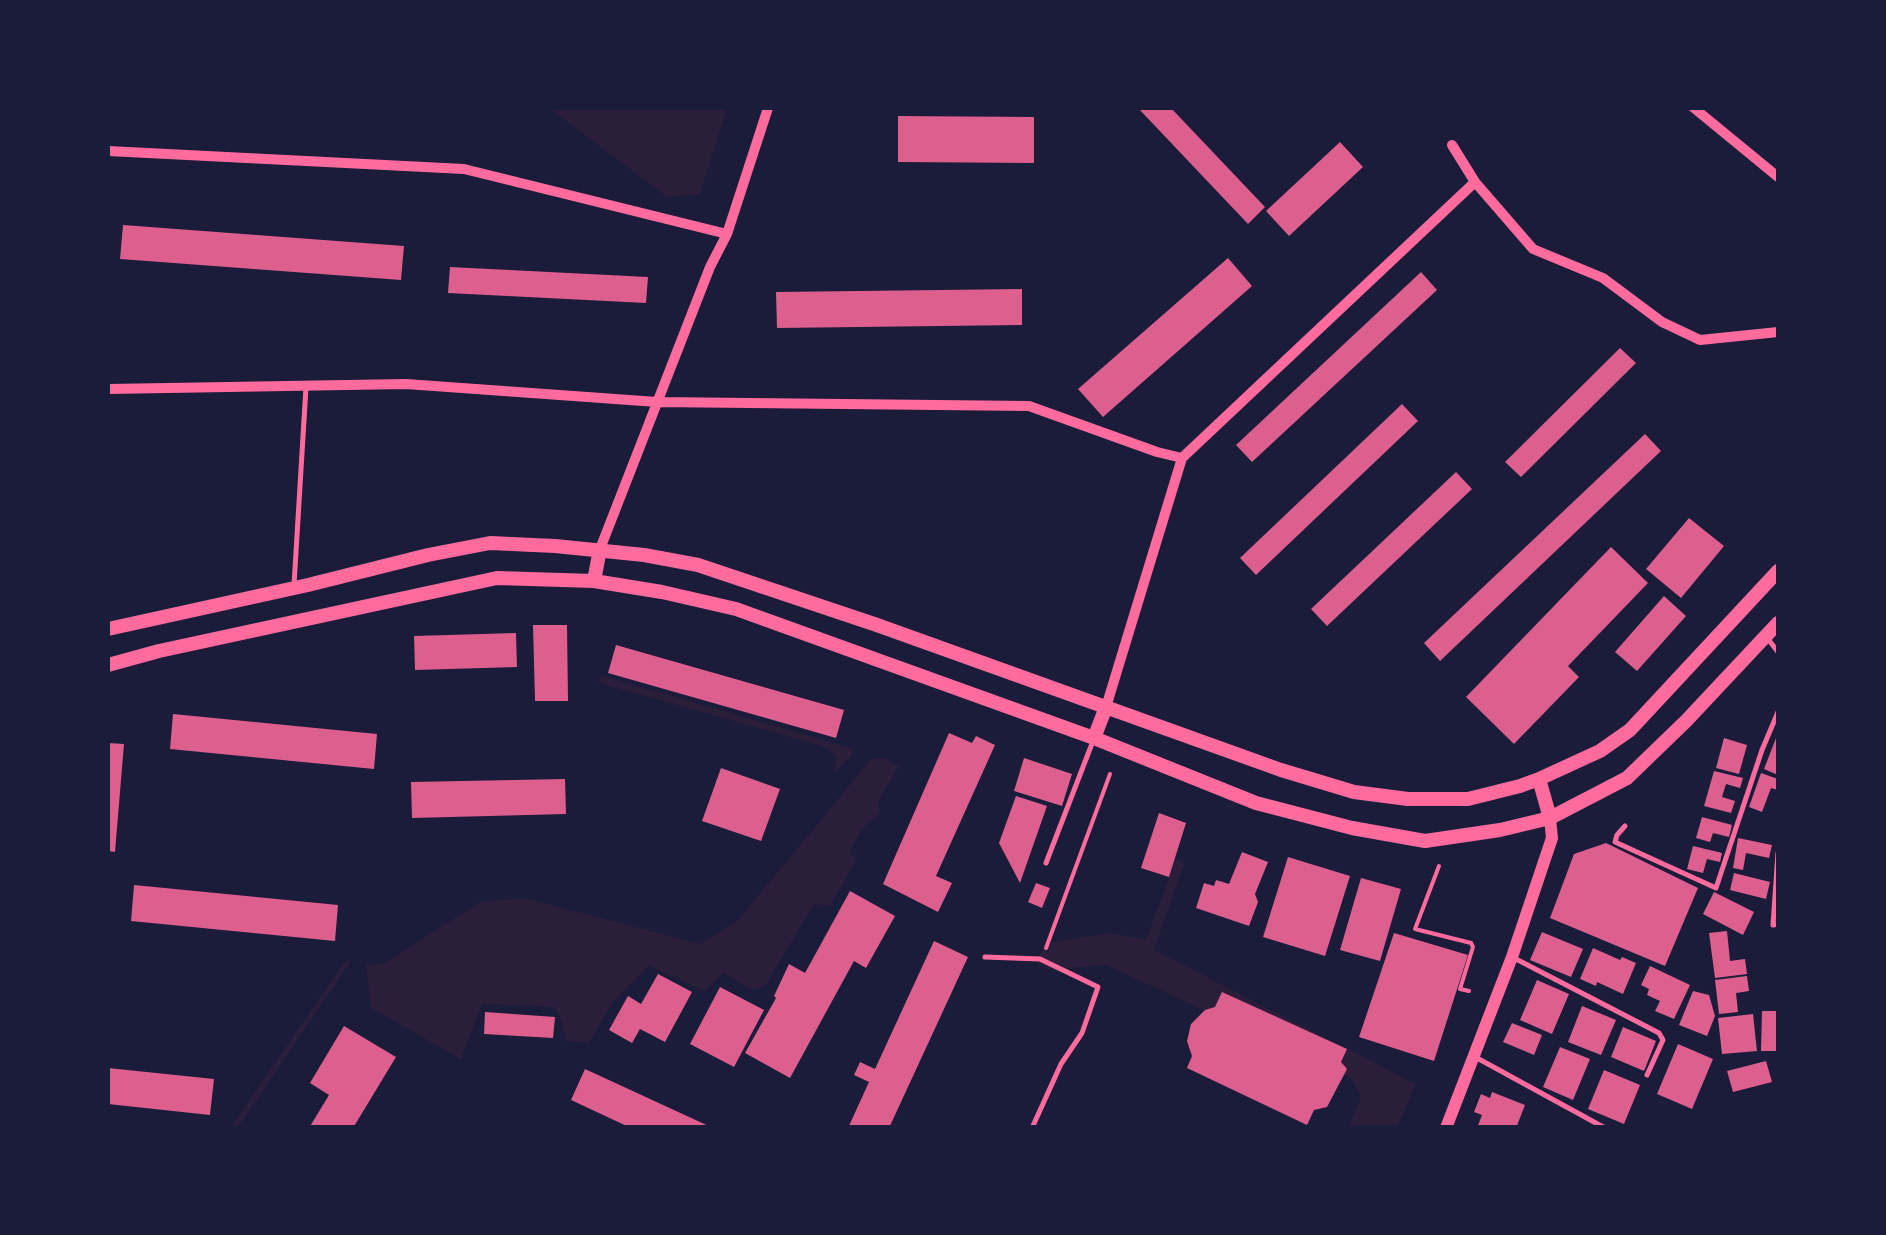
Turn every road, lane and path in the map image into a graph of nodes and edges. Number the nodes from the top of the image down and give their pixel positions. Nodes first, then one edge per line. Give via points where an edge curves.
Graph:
1 (768, 108) edge
2 (1694, 108) edge
3 (1452, 145) dead end
4 (108, 150) edge
5 (1778, 176) edge
6 (1475, 182) junction
7 (727, 234) junction
8 (1778, 332) edge
9 (306, 386) junction
10 (108, 389) edge
11 (658, 402) junction
12 (1182, 458) junction
13 (600, 550) junction
14 (1778, 571) edge
15 (594, 581) junction
16 (294, 588) junction
17 (1778, 623) edge
18 (108, 628) edge
19 (1766, 637) junction
20 (1778, 652) edge
21 (108, 665) edge
22 (1106, 707) junction
23 (1778, 712) edge
24 (1094, 738) junction
25 (1110, 774) dead end
26 (1540, 779) junction
27 (1550, 818) junction
28 (1625, 826) dead end
29 (1778, 853) edge
30 (1046, 863) dead end
31 (1439, 866) dead end
32 (1778, 924) edge
33 (1046, 947) dead end
34 (985, 957) dead end
35 (1512, 957) junction
36 (1469, 991) dead end
37 (1475, 1056) junction
38 (1647, 1075) dead end
39 (1449, 1126) edge
40 (1032, 1128) edge
41 (1605, 1128) edge

1 - 7 street
2 - 5 street
3 - 6 street
4 - 7 street via 464,169
6 - 8 street via 1533,249 1603,278 1662,322 1700,340
6 - 12 street
7 - 11 street
9 - 10 street
9 - 11 street via 406,384
9 - 16 lane
11 - 12 street via 1029,406
11 - 13 street
12 - 22 street
13 - 15 main road
13 - 16 main road via 490,543
13 - 22 main road via 698,565
14 - 26 main road via 1630,730
15 - 21 main road via 498,578
15 - 24 main road via 736,610
16 - 18 main road
17 - 19 main road
19 - 20 lane
19 - 27 main road via 1627,778
22 - 24 main road
22 - 26 main road via 1354,792 1468,800
23 - 28 lane via 1716,888 1616,842
24 - 27 main road via 1256,803 1425,841
24 - 30 lane
25 - 33 path
26 - 27 main road
27 - 35 street via 1552,838
29 - 32 lane
31 - 36 path via 1415,929 1472,944 1460,990
34 - 40 lane via 1040,960 1098,987 1082,1033
35 - 37 street
35 - 38 lane via 1659,1033 1663,1040
37 - 39 street
37 - 41 lane

